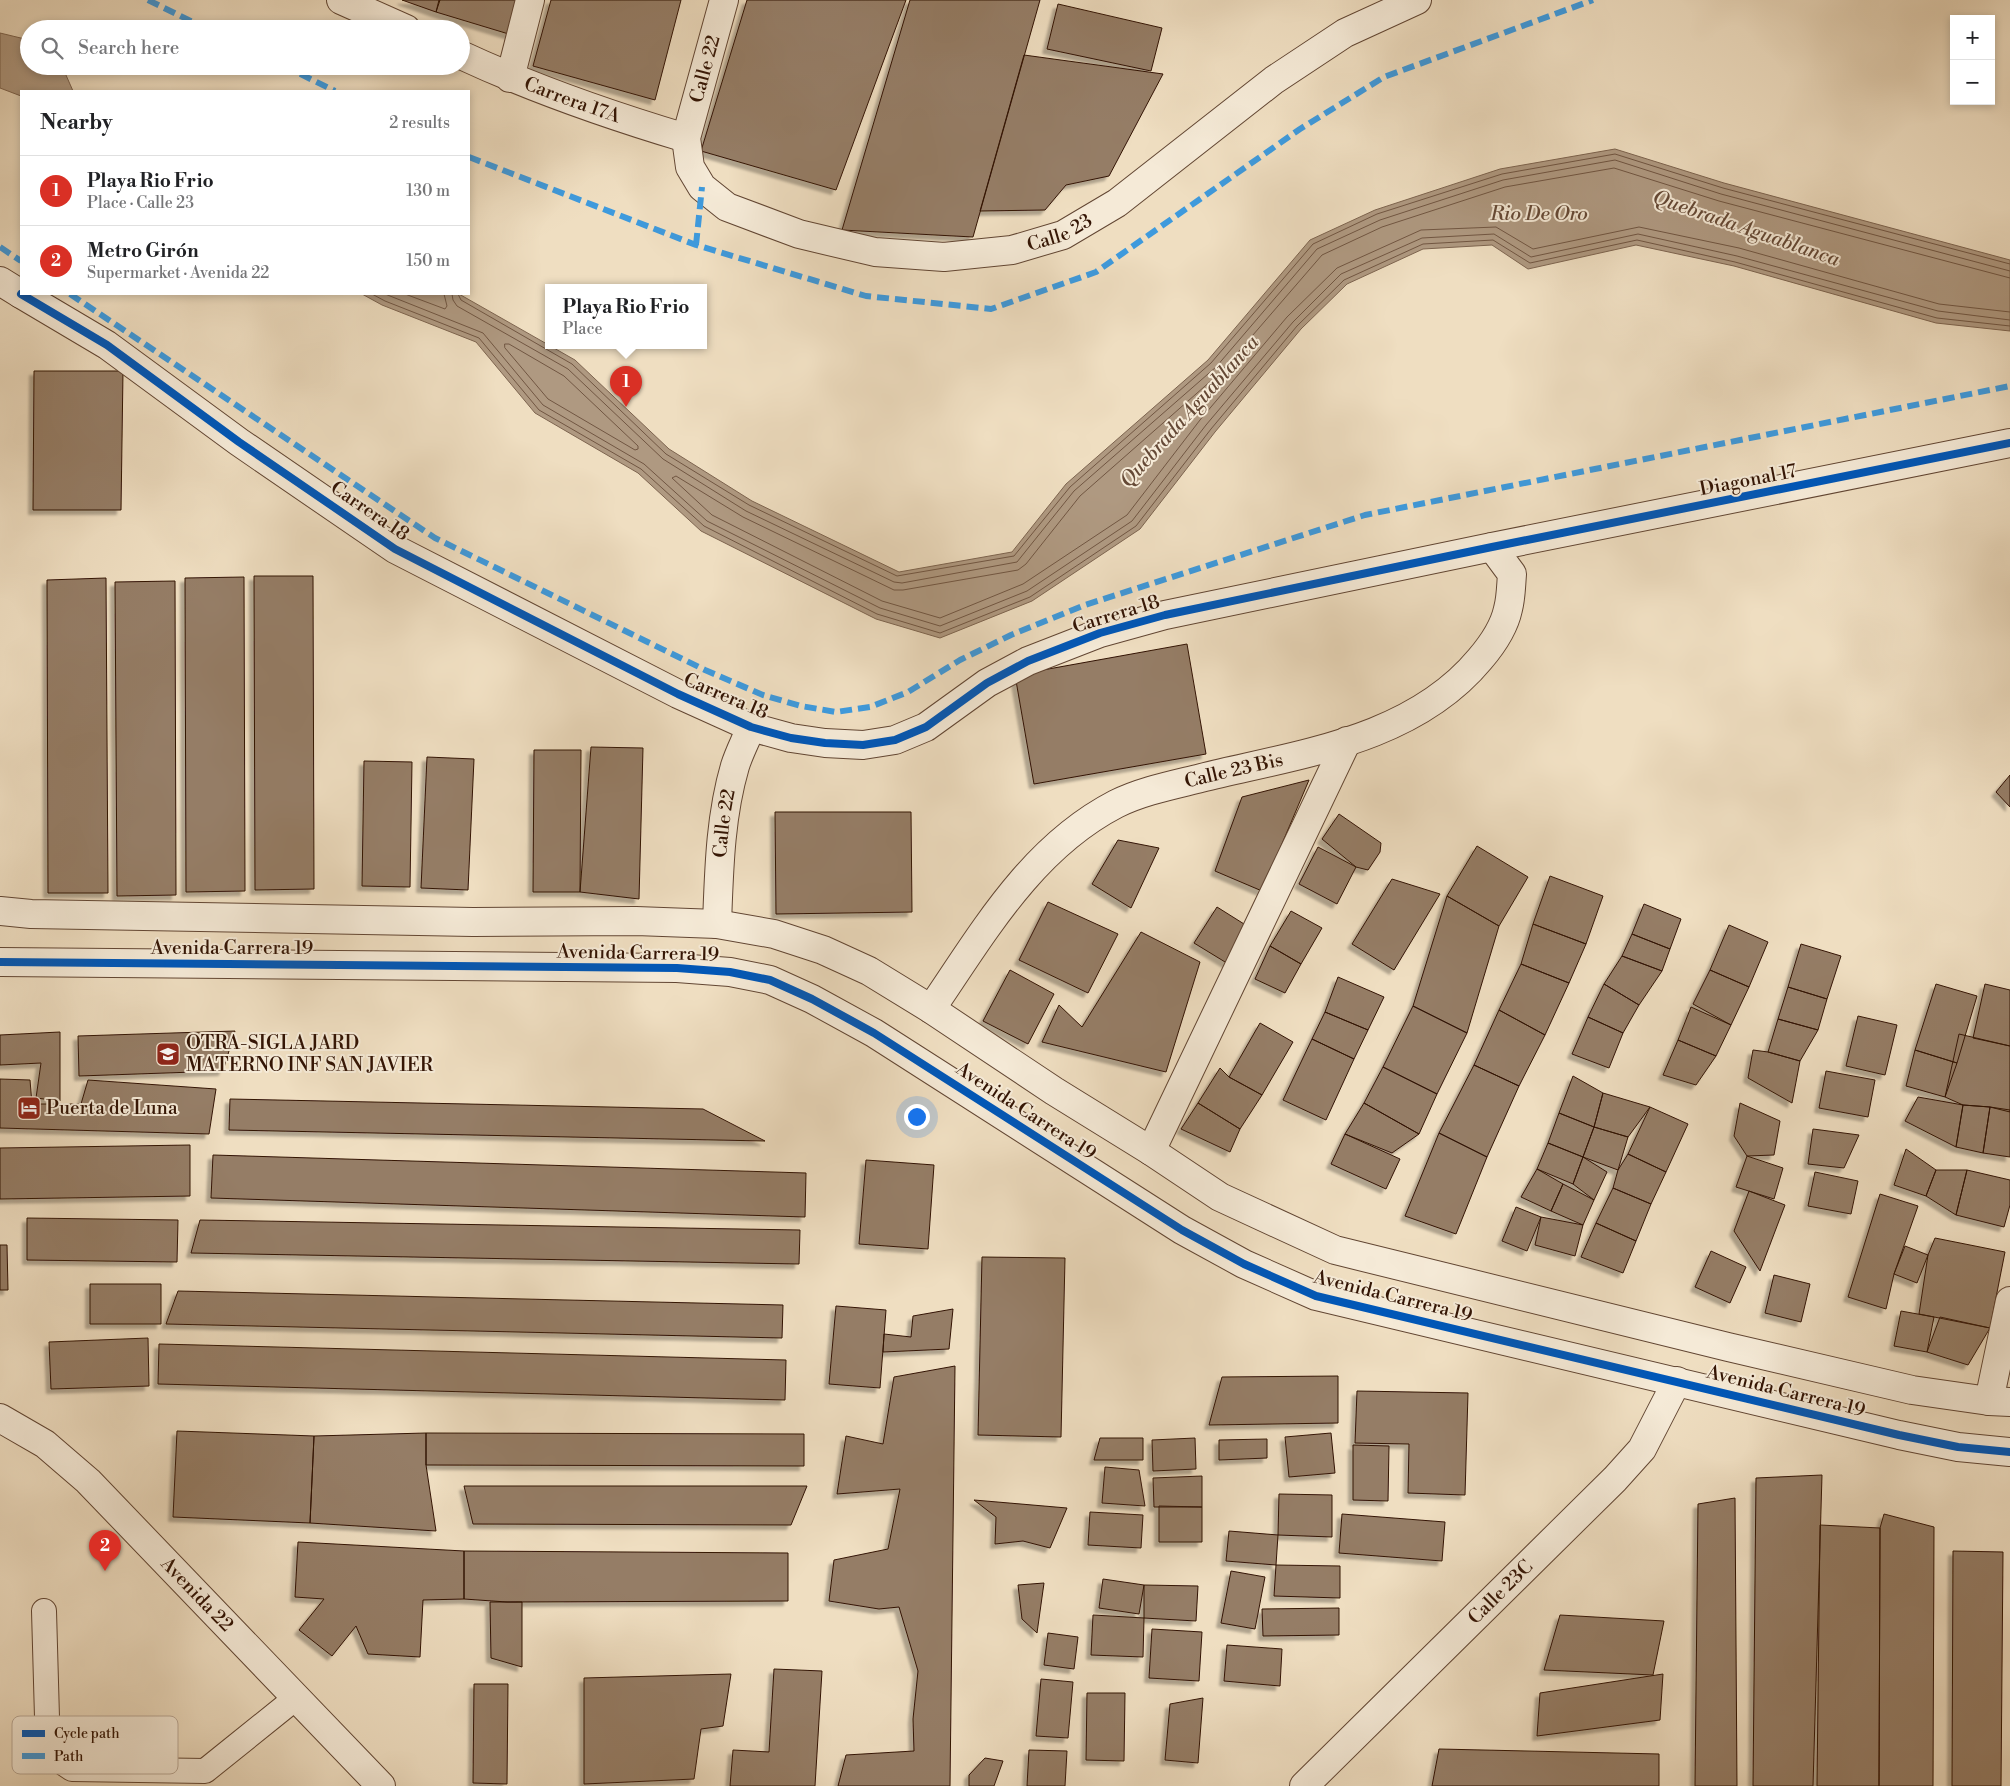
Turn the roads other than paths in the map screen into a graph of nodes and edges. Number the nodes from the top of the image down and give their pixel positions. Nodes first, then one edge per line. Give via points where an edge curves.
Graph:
1 (341, 0) edge
2 (530, 0) edge
3 (724, 0) edge
4 (1417, 0) edge
5 (384, 9) edge
6 (396, 20) edge
7 (470, 59) edge
8 (510, 78) junction
9 (686, 138) junction
10 (0, 281) edge
11 (20, 293) edge
12 (23, 295) edge
13 (2010, 443) edge
14 (1492, 546) junction
15 (751, 727) junction
16 (1347, 742) junction
17 (0, 911) edge
18 (717, 924) junction
19 (0, 962) edge
20 (931, 1009) junction
21 (1150, 1151) junction
22 (2010, 1300) edge
23 (1676, 1381) junction
24 (2000, 1402) edge
25 (0, 1418) edge
26 (2010, 1452) edge
27 (44, 1611) dead end
28 (297, 1698) junction
29 (47, 1716) edge
30 (178, 1770) edge
31 (381, 1786) edge
32 (1304, 1786) edge

1 - 5 street
2 - 8 street
3 - 9 street, Calle 22
4 - 9 street, Calle 23 via 1345,33 1274,80 1116,203 1063,235 1012,250 944,257 875,252 799,234 727,207 702,187 690,166
5 - 6 street
7 - 8 street, Carrera 17A
8 - 9 street, Carrera 17A via 603,113
10 - 11 street, Carrera 18
12 - 15 street, Carrera 18 via 107,346 395,550 678,694
13 - 14 street, Diagonal 17
14 - 15 street, Carrera 18 via 1164,615 1100,633 1028,661 987,683 926,727 895,740 863,745 825,743
14 - 16 street, Calle 23 Bis via 1512,574 1508,610 1494,643 1469,673 1435,702 1397,724
15 - 18 street, Calle 22 via 736,764 728,797 719,869
16 - 20 street, Calle 23 Bis via 1166,787 1117,804 1076,828 1036,864 1005,900
16 - 21 street
17 - 18 street, Avenida Carrera 19
18 - 20 street, Avenida Carrera 19 via 774,934 823,950 869,971
19 - 23 street, Avenida Carrera 19 via 677,968 730,972 770,980 874,1033 1182,1230 1253,1268 1316,1296
20 - 21 street, Avenida Carrera 19
21 - 24 street, Avenida Carrera 19 via 1220,1197 1335,1250 1912,1390
22 - 24 street
23 - 26 street, Avenida Carrera 19 via 1900,1435 1958,1447
23 - 32 street, Calle 23C via 1642,1449 1615,1479
25 - 28 street, Avenida 22 via 45,1444 88,1481
27 - 29 lane
28 - 30 lane via 205,1771
28 - 31 street, Avenida 22

